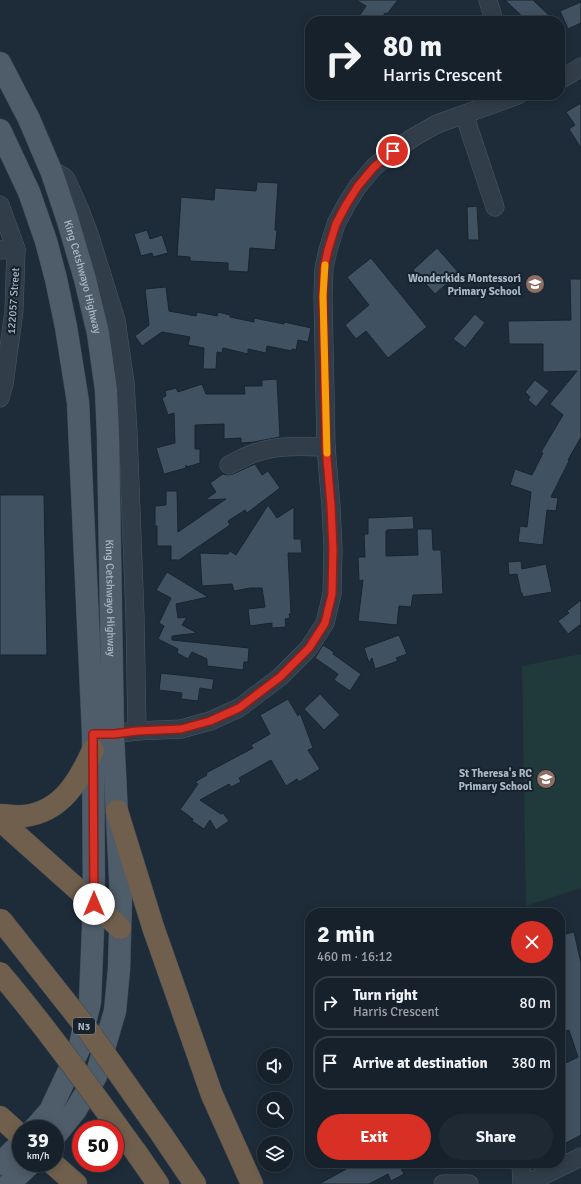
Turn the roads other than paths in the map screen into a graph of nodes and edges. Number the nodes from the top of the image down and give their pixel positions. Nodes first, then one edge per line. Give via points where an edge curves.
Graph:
1 (488, 0) edge
2 (493, 16) edge
3 (1, 66) edge
4 (581, 67) edge
5 (565, 77) edge
6 (504, 100) edge
7 (465, 114) junction
8 (0, 130) edge
9 (50, 169) junction
10 (0, 205) edge
11 (495, 207) dead end
12 (8, 249) edge
13 (0, 398) edge
14 (326, 447) junction
15 (229, 465) dead end
16 (137, 731) junction
17 (100, 739) junction
18 (117, 811) junction
19 (0, 815) edge
20 (0, 820) edge
21 (94, 904) junction
22 (0, 920) edge
23 (120, 928) junction
24 (0, 973) edge
25 (0, 1117) edge
26 (42, 1120) edge
27 (64, 1125) edge
28 (12, 1128) edge
29 (12, 1152) edge
30 (581, 1157) edge
31 (0, 1164) edge
32 (565, 1165) edge
33 (521, 1168) edge
34 (559, 1168) edge
35 (22, 1172) edge
36 (62, 1172) edge
37 (9, 1184) edge
38 (76, 1184) edge
39 (158, 1184) edge
40 (195, 1184) edge
41 (252, 1184) edge
42 (443, 1184) edge
43 (469, 1184) edge
44 (522, 1184) edge
45 (526, 1184) edge

1 - 2 street
3 - 9 main road, King Cetshwayo Highway via 29,119
4 - 5 street
6 - 7 street
7 - 11 street
7 - 14 street via 437,124 414,137 374,167 358,186 336,224 326,256 323,289
8 - 17 main road, King Cetshwayo Highway via 39,220 56,279 66,327 78,402
9 - 16 street via 67,181 79,208 116,320 125,383 128,434
9 - 17 main road, King Cetshwayo Highway via 85,279 98,333 106,390 108,443
10 - 12 street, 122057 Street
12 - 13 street, 122057 Street via 14,311
14 - 15 street via 303,446 253,453
14 - 16 street via 333,549 332,594 325,623 309,648 280,677 239,708 210,721 181,729
16 - 17 street
17 - 18 main road, King Cetshwayo Highway
17 - 19 highway via 75,784 60,801 42,811 24,816
17 - 21 main road, King Cetshwayo Highway
18 - 23 main road, King Cetshwayo Highway
18 - 41 highway via 153,927 212,1095
20 - 21 highway
21 - 23 highway
21 - 26 main road, King Cetshwayo Highway via 90,1002 79,1049 50,1110
22 - 40 highway, N3, bridge via 88,1030
23 - 27 main road, King Cetshwayo Highway via 115,1011 96,1076
24 - 39 highway, bridge via 67,1057
25 - 28 highway
29 - 31 main road
30 - 32 street
33 - 44 street
34 - 45 street
35 - 37 main road
36 - 38 highway
42 - 43 street

